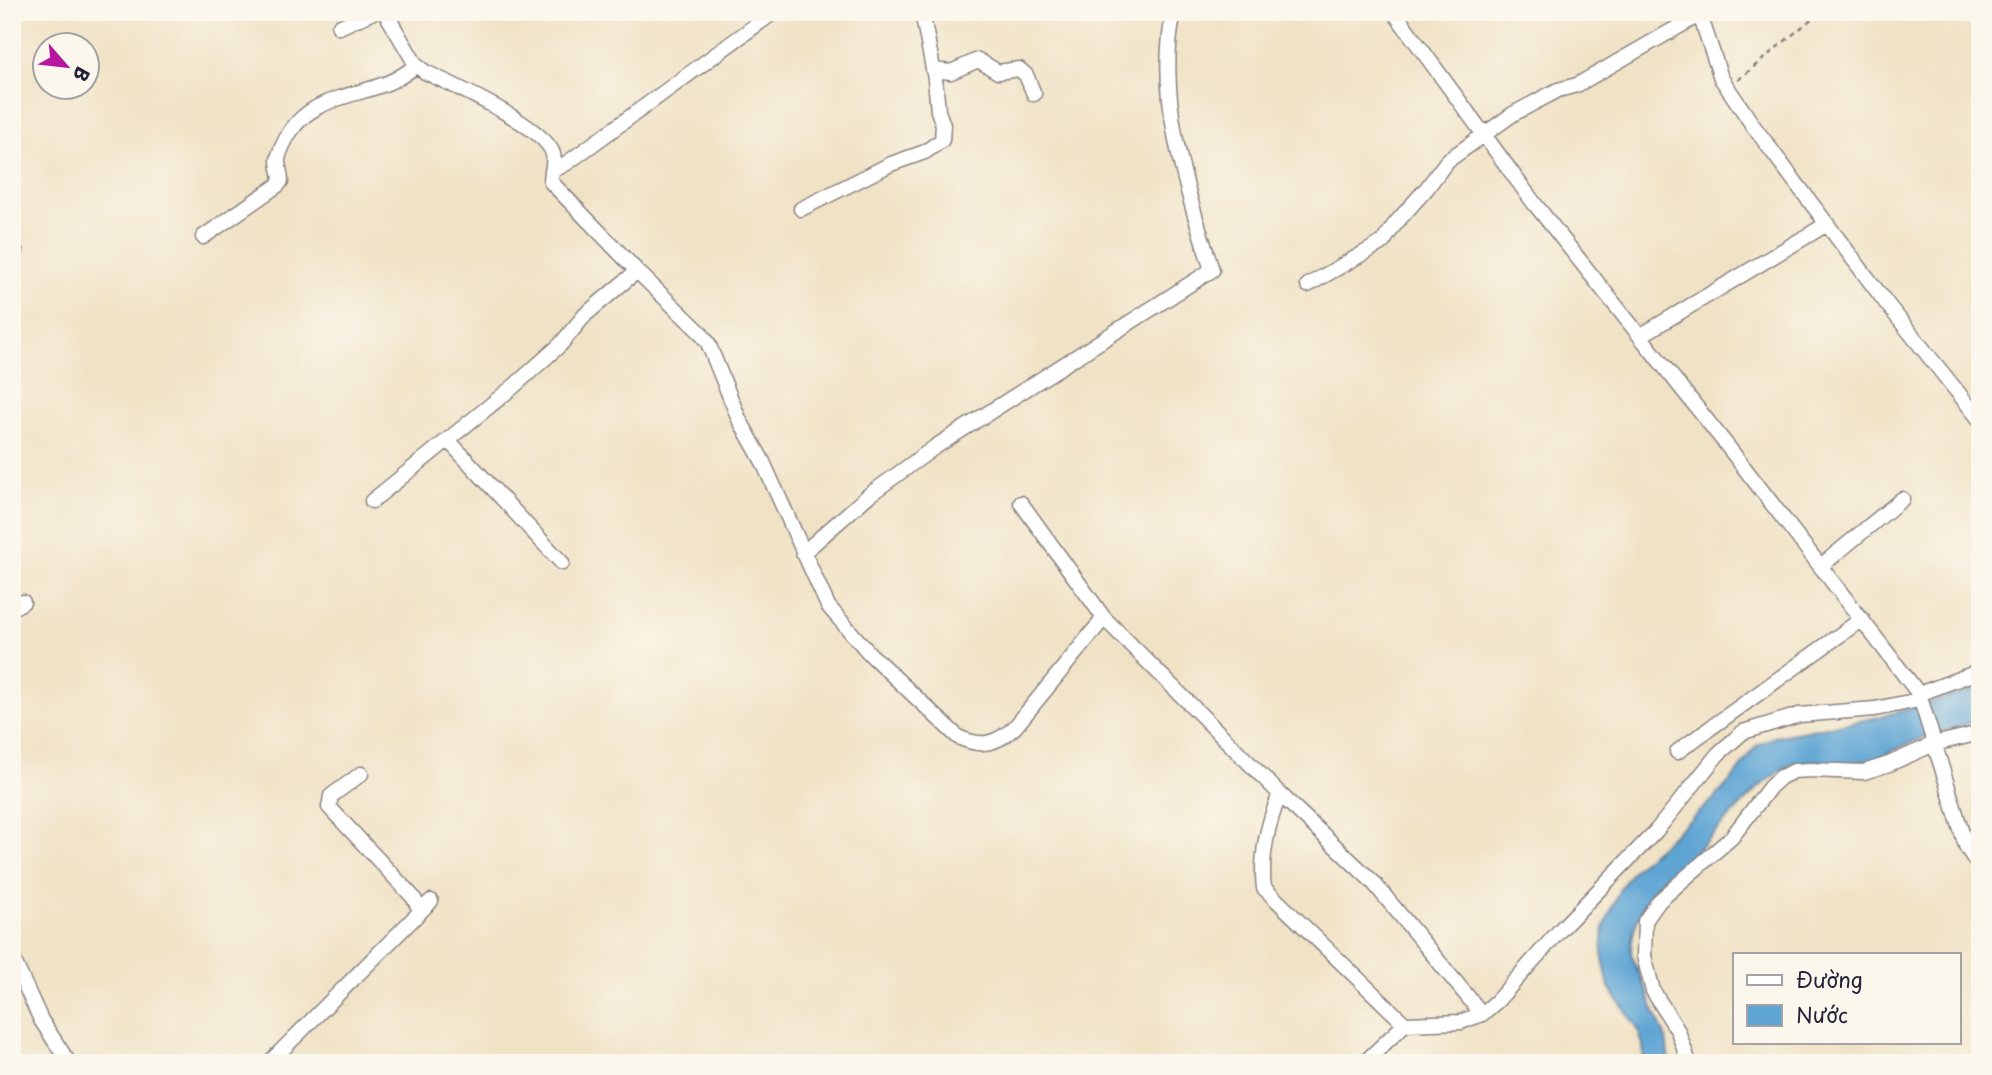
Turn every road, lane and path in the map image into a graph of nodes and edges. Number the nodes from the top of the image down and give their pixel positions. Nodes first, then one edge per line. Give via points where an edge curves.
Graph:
1 (373, 12) edge
2 (385, 12) edge
3 (774, 12) edge
4 (922, 12) edge
5 (1174, 12) edge
6 (1394, 12) edge
7 (1820, 12) edge
8 (1699, 14) edge
9 (339, 27) dead end
10 (416, 65) junction
11 (933, 70) junction
12 (1728, 89) junction
13 (1034, 94) dead end
14 (1484, 135) junction
15 (552, 171) junction
16 (801, 209) dead end
17 (1827, 224) junction
18 (203, 237) dead end
19 (637, 271) junction
20 (1308, 285) dead end
21 (1640, 335) junction
22 (1980, 420) edge
23 (448, 440) junction
24 (1902, 499) dead end
25 (372, 501) dead end
26 (1021, 503) dead end
27 (803, 553) junction
28 (562, 563) dead end
29 (1821, 566) junction
30 (1104, 618) junction
31 (1862, 619) junction
32 (1980, 671) edge
33 (1919, 697) junction
34 (1980, 733) edge
35 (1934, 743) junction
36 (1676, 752) dead end
37 (360, 774) dead end
38 (1280, 794) junction
39 (1980, 868) edge
40 (12, 957) edge
41 (17, 979) edge
42 (1482, 1014) junction
43 (1405, 1024) junction
44 (69, 1063) edge
45 (269, 1063) edge
46 (1364, 1063) edge
47 (1689, 1063) edge

1 - 9 street
2 - 10 street
3 - 15 street
4 - 11 street
5 - 27 street via 1170,92 1182,174 1212,270 935,447 869,495
6 - 14 street
7 - 12 path
8 - 12 street
8 - 14 street via 1577,85 1522,109
10 - 15 street via 526,126 553,153
10 - 18 street via 401,76 328,100 305,114 292,127 280,152 278,185
11 - 13 street via 951,72 978,60 998,72 1019,69
11 - 16 street via 942,140
12 - 17 street
14 - 20 street via 1447,161 1383,242
14 - 21 street
15 - 19 street via 551,182
17 - 21 street
17 - 22 street
19 - 23 street via 585,315 551,354
19 - 27 street via 708,343
21 - 29 street
23 - 25 street
23 - 28 street
24 - 29 street
26 - 30 street
27 - 30 street via 828,606 870,654 958,737 971,743 1003,738 1015,727
29 - 31 street
30 - 38 street
31 - 33 street
31 - 36 street
32 - 33 street
33 - 35 street
33 - 42 street via 1875,709 1799,715 1743,732
34 - 35 street
35 - 39 street via 1966,846
35 - 47 street via 1864,772 1810,770 1781,777 1732,836 1651,910 1645,921 1643,956 1653,992 1678,1031
37 - 45 street via 331,796 329,807 425,905
38 - 42 street via 1373,882
38 - 43 street via 1268,832 1264,888
40 - 41 street
41 - 44 street
42 - 43 street via 1461,1022
43 - 46 street

